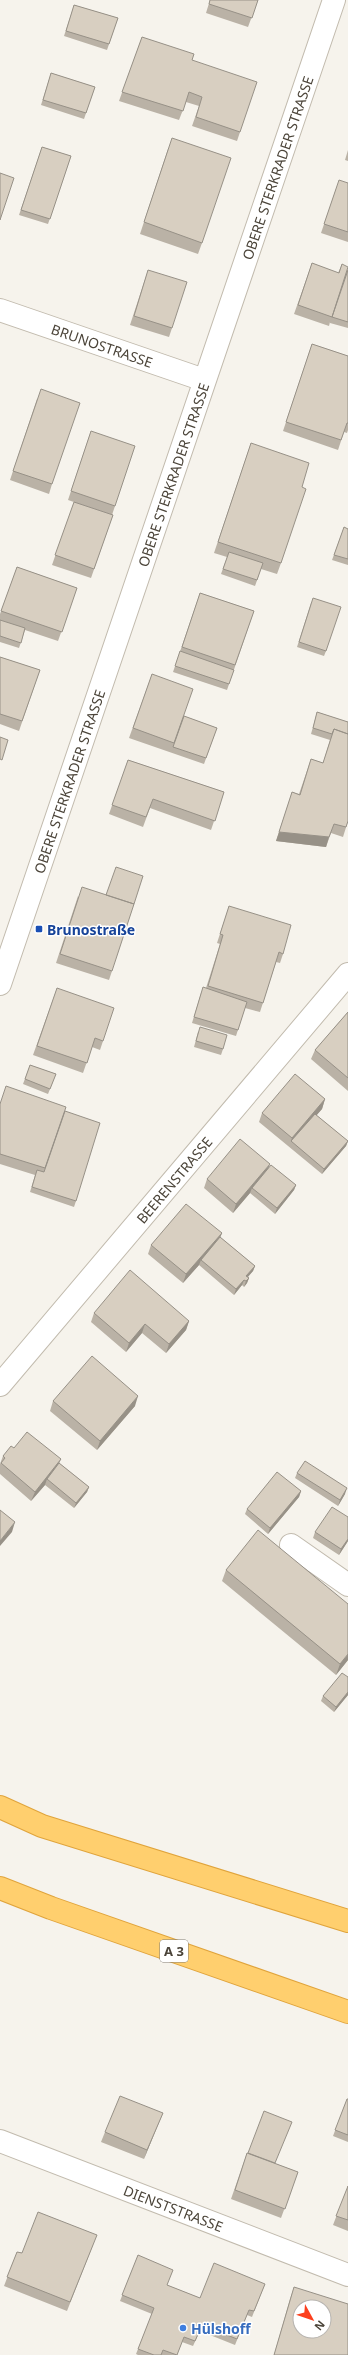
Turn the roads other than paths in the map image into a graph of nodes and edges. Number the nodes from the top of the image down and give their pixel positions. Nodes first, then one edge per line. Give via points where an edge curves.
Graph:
1 (334, 0) edge
2 (0, 310) edge
3 (204, 380) junction
4 (348, 974) edge
5 (0, 984) edge
6 (0, 1384) edge
7 (291, 1545) dead end
8 (348, 1585) edge
9 (0, 1807) edge
10 (0, 1888) edge
11 (348, 1921) edge
12 (348, 2012) edge
13 (0, 2141) edge
14 (348, 2275) edge

1 - 3 street, OBERE STERKRADER STRASSE
2 - 3 street, BRUNOSTRASSE
3 - 5 street, OBERE STERKRADER STRASSE
4 - 6 street, BEERENSTRASSE
7 - 8 street
9 - 11 highway via 42,1826
10 - 12 highway, A 3
13 - 14 street, DIENSTSTRASSE

